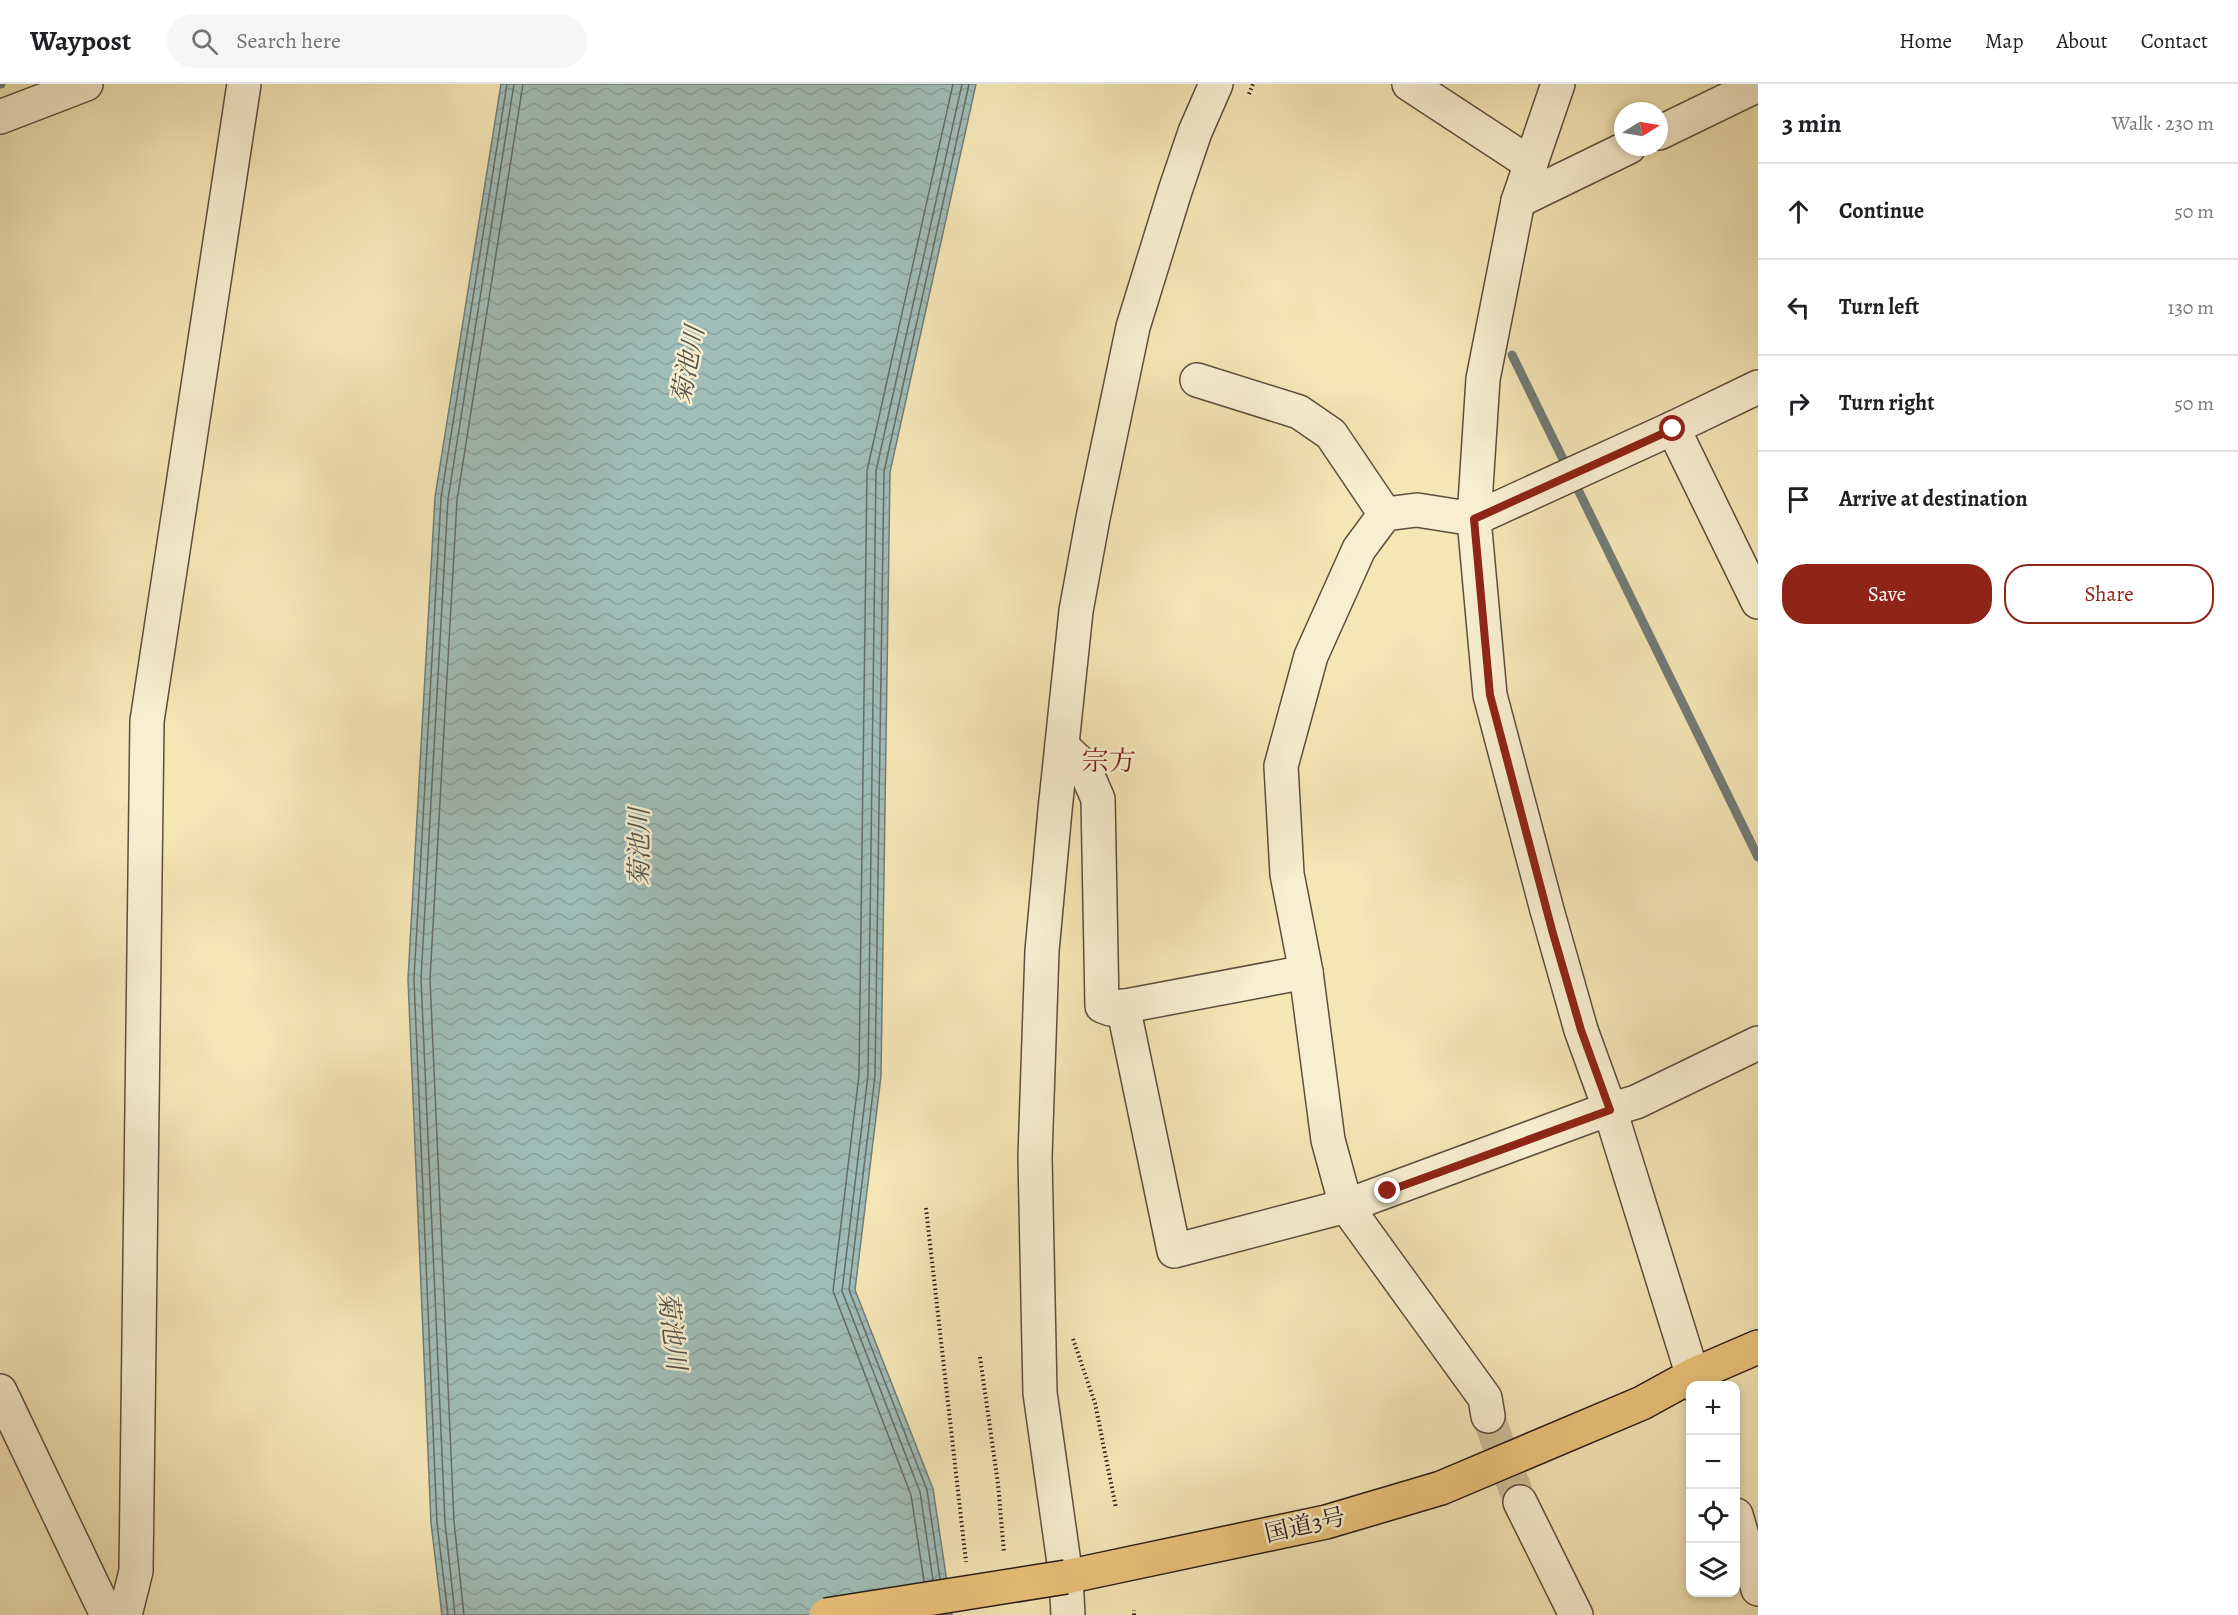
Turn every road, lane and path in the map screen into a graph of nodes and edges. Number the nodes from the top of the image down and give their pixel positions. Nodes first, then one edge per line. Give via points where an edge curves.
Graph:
1 (86, 84) edge
2 (244, 84) edge
3 (1216, 84) edge
4 (1409, 84) edge
5 (1558, 84) edge
6 (1758, 84) edge
7 (0, 117) edge
8 (1668, 129) edge
9 (1614, 154) edge
10 (1531, 164) junction
11 (1518, 201) junction
12 (1197, 380) dead end
13 (1758, 387) edge
14 (1673, 429) junction
15 (1385, 514) junction
16 (1474, 519) junction
17 (1758, 602) edge
18 (1062, 746) junction
19 (1305, 972) junction
20 (1124, 1006) junction
21 (1758, 1043) edge
22 (1610, 1110) junction
23 (1346, 1206) junction
24 (926, 1208) dead end
25 (1758, 1347) edge
26 (980, 1357) dead end
27 (1694, 1380) edge
28 (0, 1391) edge
29 (1488, 1416) tunnel mouth
30 (1520, 1502) tunnel mouth
31 (1740, 1528) edge
32 (1005, 1556) dead end
33 (967, 1568) dead end
34 (1066, 1577) junction
35 (1758, 1589) edge
36 (107, 1615) edge
37 (125, 1615) edge
38 (826, 1615) edge
39 (1068, 1615) edge
40 (1576, 1615) edge

1 - 7 street
2 - 37 street via 147,721 136,1571
3 - 18 street via 1174,191 1133,327 1076,611
4 - 10 street
5 - 10 street
6 - 8 street
9 - 11 street
10 - 11 street
11 - 16 street via 1483,379
12 - 15 street via 1299,412 1331,434
13 - 14 street
14 - 16 street
14 - 17 street
15 - 16 street via 1417,510
15 - 19 street via 1359,549 1311,656 1281,766 1287,874
16 - 22 street via 1490,695 1581,1030
18 - 20 street via 1084,767 1098,799 1102,1006
18 - 34 street via 1042,951 1035,1157 1040,1393
19 - 20 street
19 - 23 street via 1329,1140
20 - 23 street via 1174,1251
21 - 22 street via 1636,1102
22 - 23 street
22 - 27 street
23 - 29 street via 1485,1398
24 - 33 path
25 - 27 highway, 国道3号
26 - 32 path
27 - 34 highway, 国道3号 via 1441,1488 1326,1522
28 - 36 street
30 - 40 street
31 - 35 street
34 - 38 highway, 国道3号, bridge
34 - 39 street

